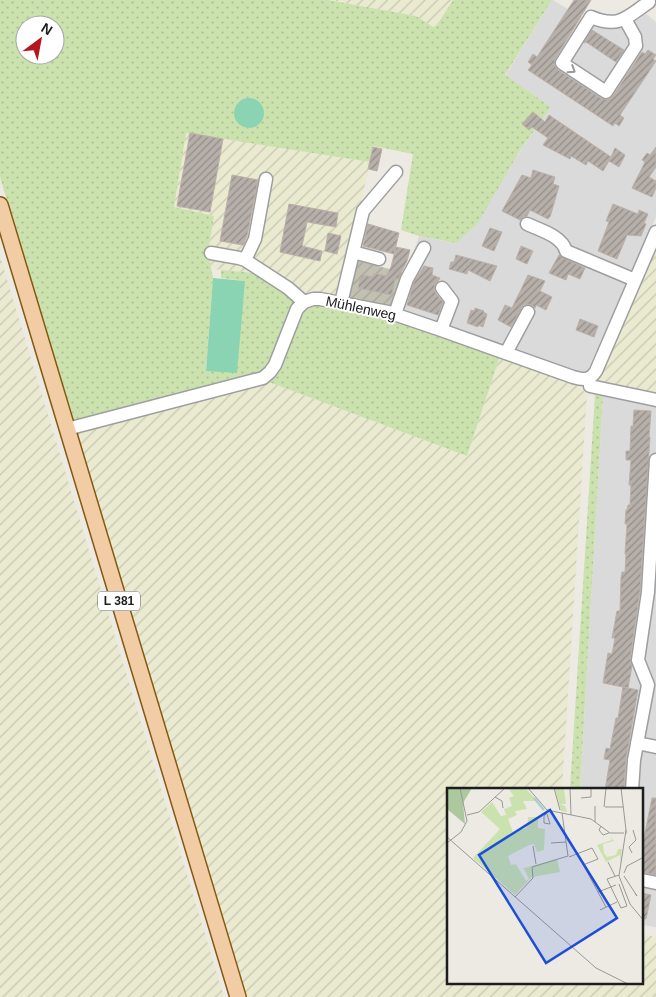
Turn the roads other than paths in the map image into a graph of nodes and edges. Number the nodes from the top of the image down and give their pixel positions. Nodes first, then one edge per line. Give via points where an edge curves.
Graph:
1 (651, 4) edge
2 (625, 19) junction
3 (396, 172) dead end
4 (266, 179) dead end
5 (0, 205) edge
6 (528, 224) dead end
7 (656, 232) edge
8 (424, 248) dead end
9 (353, 252) junction
10 (211, 253) dead end
11 (379, 259) dead end
12 (245, 260) junction
13 (635, 280) junction
14 (442, 288) dead end
15 (304, 302) junction
16 (341, 303) junction
17 (528, 312) dead end
18 (395, 314) junction
19 (441, 330) junction
20 (506, 353) junction
21 (590, 386) dead end
22 (656, 400) edge
23 (67, 429) junction
24 (656, 460) edge
25 (655, 501) edge
26 (637, 743) junction
27 (656, 747) edge
28 (632, 788) edge
29 (238, 997) edge

1 - 2 street
2 -> 2 street via 611,22 591,17 562,63 606,92 636,46
3 - 9 street via 363,211
4 - 12 street via 255,239
5 - 23 main road, L 381
6 - 13 street via 561,242 566,251
7 - 13 street, Mühlenweg
8 - 18 street via 407,279
9 - 11 street
9 - 16 street
10 - 12 street
12 - 15 street
13 - 20 street, Mühlenweg via 596,371 590,378 573,378
14 - 19 street via 452,301
15 - 16 street, Mühlenweg via 316,299
15 - 23 street via 293,316 276,365 263,378
16 - 18 street, Mühlenweg
17 - 20 street
18 - 19 street, Mühlenweg
19 - 20 street, Mühlenweg
21 - 22 street
23 - 29 main road, L 381
24 - 25 street
25 - 26 street via 648,592 638,660 648,685
26 - 27 street
26 - 28 street

